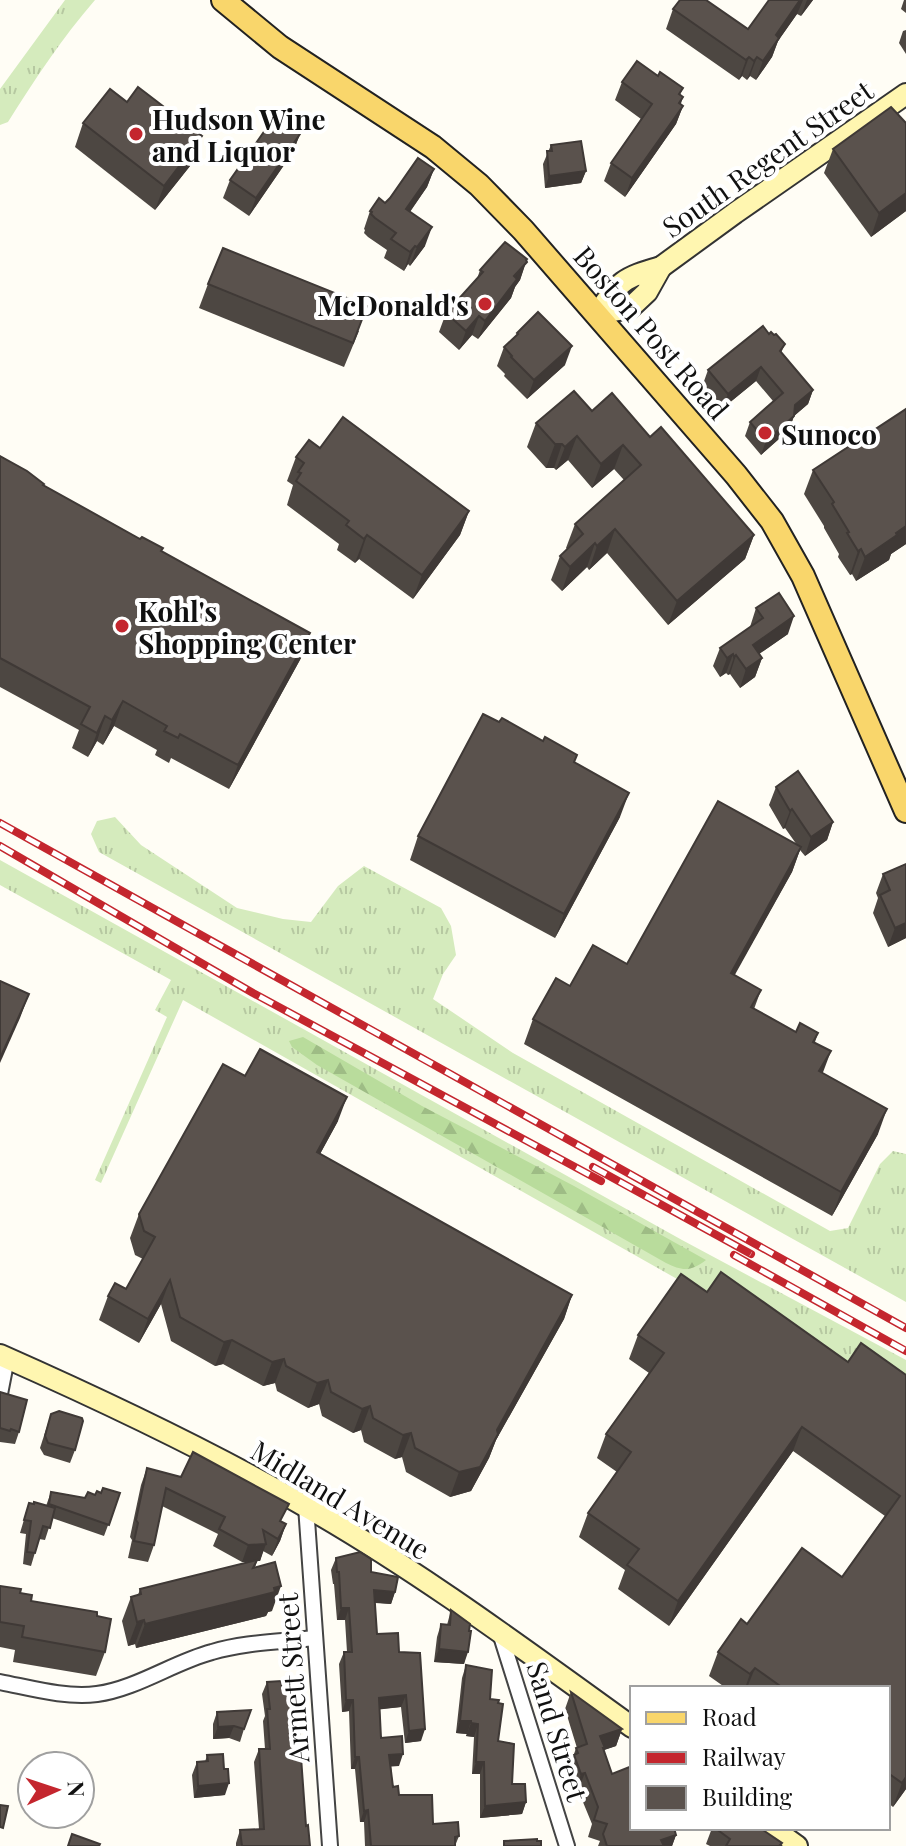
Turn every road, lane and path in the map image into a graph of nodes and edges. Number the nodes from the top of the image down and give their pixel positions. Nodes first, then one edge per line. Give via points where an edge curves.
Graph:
1 (223, 0) edge
2 (906, 94) edge
3 (597, 314) junction
4 (906, 811) edge
5 (3, 1357) edge
6 (0, 1394) edge
7 (306, 1506) junction
8 (500, 1631) junction
9 (315, 1638) junction
10 (0, 1682) edge
11 (630, 1726) edge
12 (775, 1830) edge
13 (330, 1846) edge
14 (567, 1846) edge
15 (797, 1846) edge

1 - 3 main road, Boston Post Road via 280,47 433,147 523,230
2 - 3 street, South Regent Street via 661,267 630,308
3 - 4 main road, Boston Post Road via 746,486 788,546
5 - 6 street
5 - 7 street, Midland Avenue via 201,1449
7 - 8 street, Midland Avenue
7 - 9 street, Armett Street
8 - 11 street, Midland Avenue
8 - 14 street, Sand Street
9 - 10 street via 210,1652 98,1694
9 - 13 street, Armett Street
12 - 15 street

